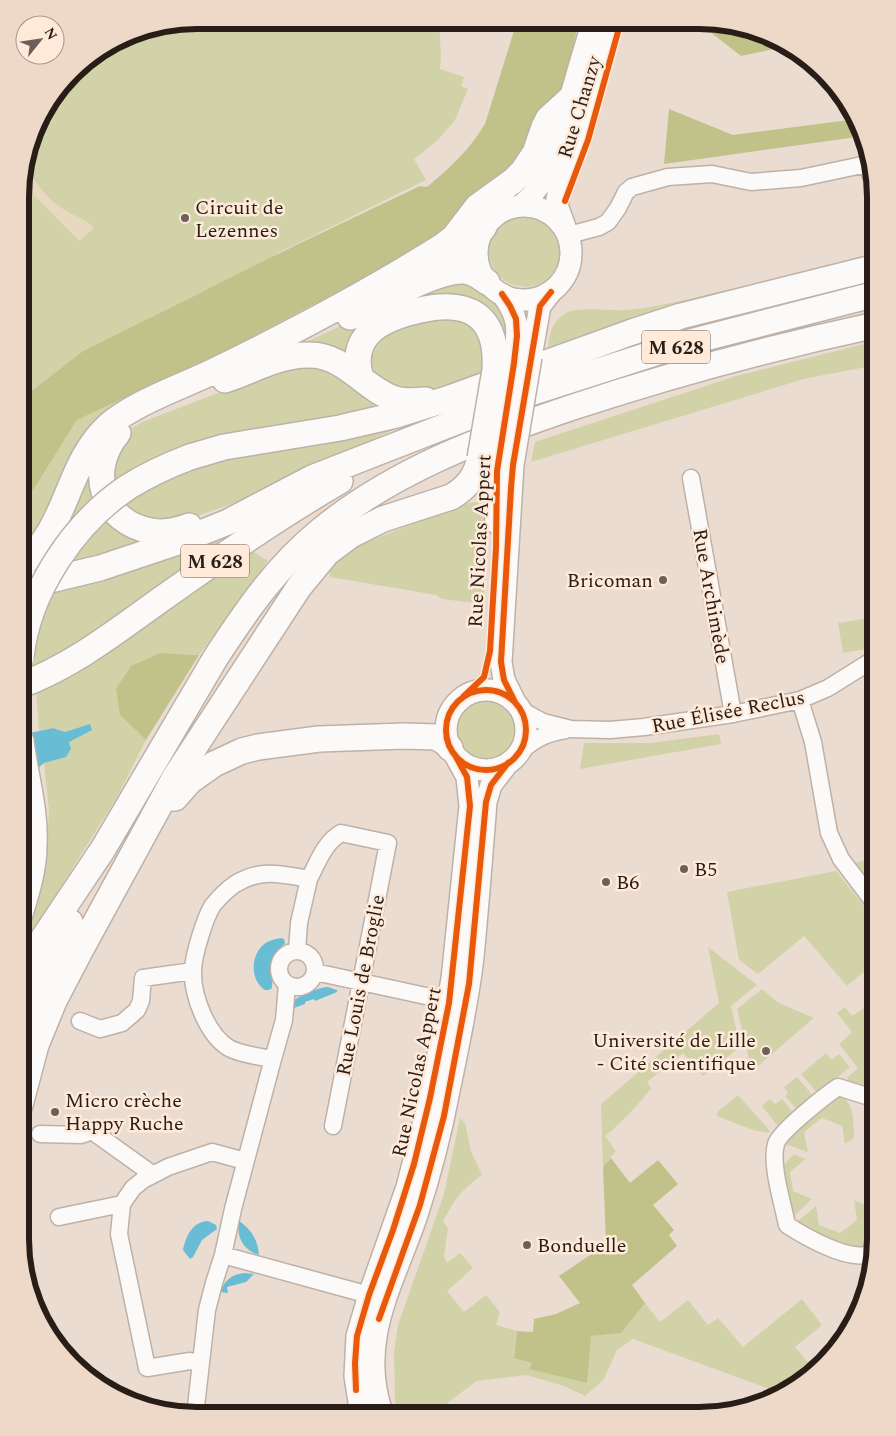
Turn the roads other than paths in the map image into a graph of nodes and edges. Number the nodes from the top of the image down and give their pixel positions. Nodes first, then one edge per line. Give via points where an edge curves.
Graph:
1 (591, 29) edge
2 (609, 29) edge
3 (571, 98) junction
4 (864, 165) edge
5 (522, 205) junction
6 (484, 228) junction
7 (567, 232) junction
8 (867, 269) edge
9 (495, 288) junction
10 (551, 292) junction
11 (867, 296) edge
12 (325, 315) junction
13 (867, 326) edge
14 (514, 364) junction
15 (361, 378) junction
16 (475, 388) junction
17 (196, 390) junction
18 (411, 440) junction
19 (497, 465) junction
20 (691, 478) dead end
21 (267, 500) junction
22 (29, 558) edge
23 (29, 585) edge
24 (29, 623) edge
25 (867, 664) edge
26 (29, 682) edge
27 (464, 696) junction
28 (800, 700) junction
29 (518, 706) junction
30 (733, 714) junction
31 (571, 729) junction
32 (453, 751) junction
33 (512, 760) junction
34 (29, 789) edge
35 (103, 849) junction
36 (309, 879) junction
37 (29, 880) edge
38 (118, 883) junction
39 (867, 893) edge
40 (298, 950) junction
41 (29, 960) edge
42 (192, 971) junction
43 (315, 972) junction
44 (360, 982) junction
45 (287, 985) junction
46 (449, 1003) junction
47 (29, 1015) edge
48 (80, 1021) dead end
49 (273, 1059) junction
50 (29, 1069) edge
51 (867, 1097) edge
52 (333, 1126) dead end
53 (40, 1134) dead end
54 (245, 1161) junction
55 (152, 1174) junction
56 (122, 1204) junction
57 (59, 1217) dead end
58 (867, 1254) edge
59 (223, 1255) junction
60 (369, 1296) junction
61 (361, 1321) junction
62 (200, 1363) junction
63 (356, 1390) junction
64 (195, 1407) edge
65 (354, 1407) edge
66 (359, 1407) edge
67 (368, 1407) edge
68 (381, 1407) edge

1 - 3 main road, Rue Chanzy
2 - 7 main road, Rue Chanzy via 557,198
3 - 5 main road, Rue Chanzy via 550,170 539,188
3 - 12 highway via 548,119 535,153 523,171 477,207 454,237
4 - 7 street via 801,178 751,182 712,174 668,177 632,187 608,222 599,227
5 - 6 main road via 503,210
5 - 7 main road via 547,211
6 - 9 main road via 477,246 477,259 481,271
6 - 12 highway via 469,246 450,258
7 - 10 main road via 572,254 570,267
8 - 16 highway via 681,316
9 - 10 main road via 514,299 527,300
9 - 14 main road, Rue Nicolas Appert via 516,319
9 - 17 highway, M 628 via 472,272 454,271 438,276
10 - 14 main road, Rue Nicolas Appert via 540,306
11 - 18 highway, M 628 via 678,346 530,393
12 - 22 highway via 131,410 108,426 80,466 48,535
13 - 35 highway, M 628 via 780,346 622,390 444,455 368,495 293,556 256,599 216,657
14 - 15 highway via 496,355 485,324 469,310 452,306 391,318 373,329 360,347 357,358
14 - 19 highway, bridge
14 - 19 main road, Rue Nicolas Appert, bridge
15 - 16 highway, M 628 via 383,393 404,401 430,400
15 - 17 highway, M 628 via 329,359 299,355
16 - 24 highway, bridge via 440,402 340,428 224,446 155,472 129,486 82,526 59,557
17 - 21 highway, M 628 via 137,418 118,432 102,460 101,482 108,502 127,522 152,532 166,532
18 - 21 highway, M 628 via 312,478
18 - 26 highway, M 628 via 268,524 86,652
19 - 27 main road, Rue Nicolas Appert via 489,661 484,676
19 - 29 main road, Rue Nicolas Appert via 501,662 504,680
19 - 38 highway via 478,468 473,478 451,497 364,528 338,543 313,568 175,777
20 - 30 street, Rue Archimède
21 - 23 highway, M 628 via 228,522 172,545 100,568
25 - 28 street, Rue Élisée Reclus via 828,688
27 - 29 main road via 488,690 503,693
27 - 32 main road via 448,717 446,730
28 - 30 street, Rue Élisée Reclus
28 - 39 street via 813,742 832,842 846,867
29 - 31 street, Rue Élisée Reclus via 543,722
29 - 33 main road via 525,720 526,734
30 - 31 street, Rue Élisée Reclus via 644,728
31 - 33 street, Rue Élisée Reclus via 542,736
32 - 33 main road via 465,764 478,769 491,770
32 - 38 highway via 440,739 427,736 349,737 258,747 228,757 202,771 179,793
32 - 46 main road, Rue Nicolas Appert via 467,777 470,806
33 - 68 main road, Rue Nicolas Appert via 491,786 486,802 469,984 444,1116 420,1205 376,1331 373,1362
34 - 37 highway via 34,847
35 - 41 highway, M 628
35 - 47 highway, M 628
36 - 40 street via 299,923
36 - 42 street via 271,872 234,884 213,906
36 - 44 street, Rue Louis de Broglie via 324,849 332,838 341,833 388,843
38 - 50 highway via 54,1001
40 - 43 street via 309,955
40 - 45 street via 286,954 279,964 280,976
42 - 48 street via 143,978 137,1010 122,1024 100,1029
42 - 49 street via 200,1007 216,1037 229,1049
43 - 44 street
43 - 45 street via 304,986
44 - 46 street
44 - 52 street, Rue Louis de Broglie
45 - 49 street via 284,1020
46 - 60 main road, Rue Nicolas Appert via 414,1164
49 - 54 street
51 - 58 street via 838,1087 785,1131 776,1143 774,1164 787,1225 810,1239 851,1254
53 - 55 street via 92,1131
54 - 55 street via 212,1152
54 - 59 street
55 - 56 street via 133,1188
56 - 57 street
56 - 62 street via 119,1234 147,1368 182,1362
59 - 60 street
59 - 62 street via 207,1310
60 - 61 main road, Rue Nicolas Appert
61 - 63 main road, Rue Nicolas Appert via 355,1351
61 - 67 main road, Rue Nicolas Appert via 358,1343
62 - 64 street
63 - 65 main road
63 - 66 main road, Rue Nicolas Appert

